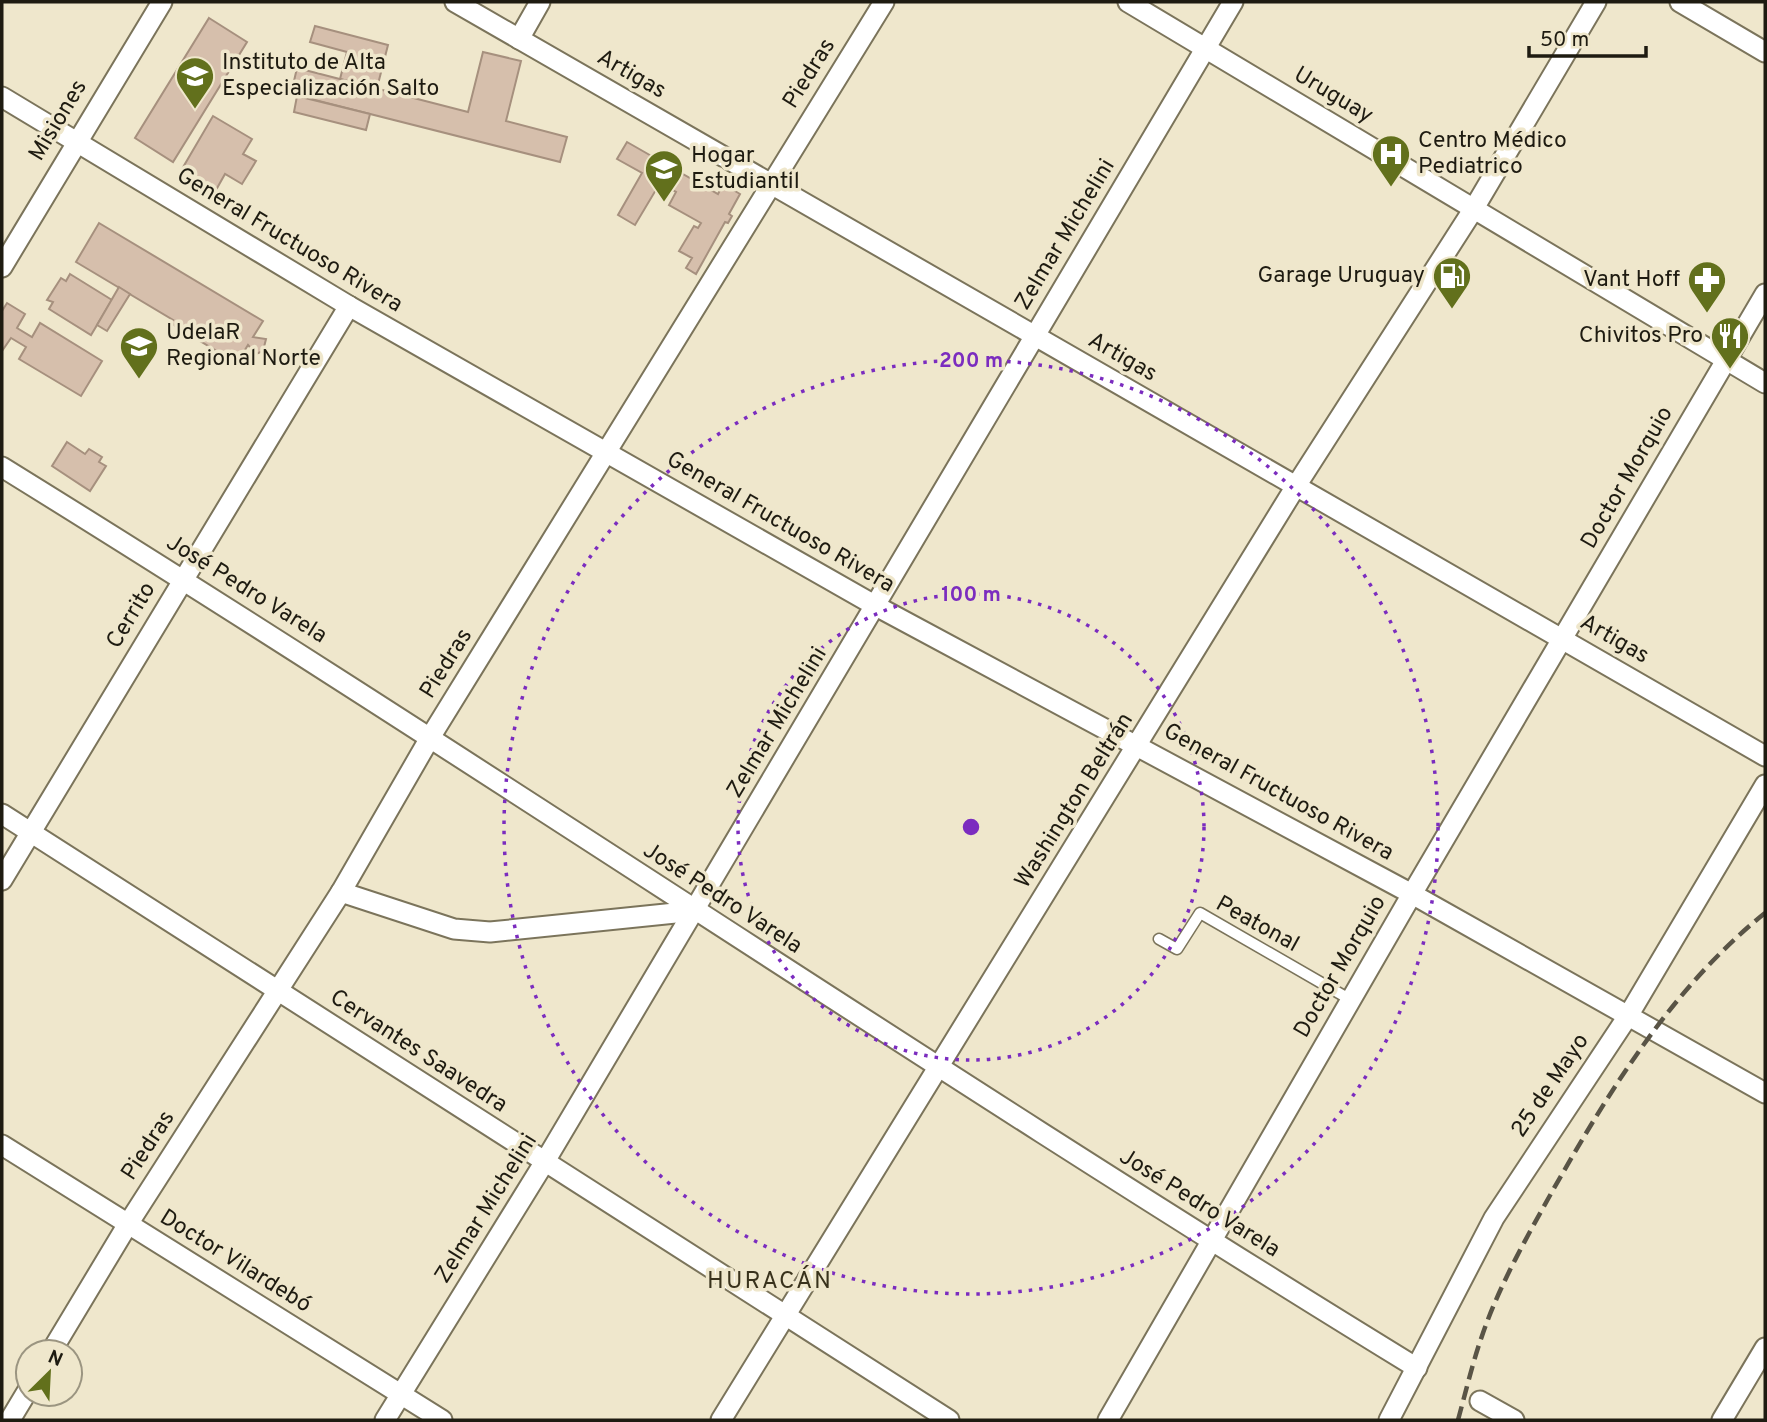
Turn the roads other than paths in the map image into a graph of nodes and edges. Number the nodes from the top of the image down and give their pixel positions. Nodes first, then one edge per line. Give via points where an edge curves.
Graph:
1 (162, 2) edge
2 (455, 2) edge
3 (540, 2) edge
4 (884, 2) edge
5 (1128, 2) edge
6 (1233, 2) edge
7 (1596, 2) edge
8 (1680, 2) edge
9 (519, 39) junction
10 (1206, 47) junction
11 (1765, 52) edge
12 (2, 97) edge
13 (75, 141) junction
14 (771, 183) junction
15 (1473, 210) junction
16 (2, 267) edge
17 (1765, 294) edge
18 (349, 306) junction
19 (1035, 336) junction
20 (1726, 360) junction
21 (1765, 383) edge
22 (608, 453) junction
23 (2, 467) edge
24 (1296, 486) junction
25 (183, 579) junction
26 (876, 606) junction
27 (1562, 639) junction
28 (431, 736) junction
29 (1139, 746) junction
30 (1765, 755) edge
31 (1765, 785) edge
32 (2, 814) edge
33 (32, 833) junction
34 (2, 880) edge
35 (341, 892) junction
36 (1412, 894) junction
37 (695, 911) junction
38 (1159, 939) dead end
39 (278, 990) junction
40 (1351, 1000) junction
41 (1628, 1016) junction
42 (939, 1067) junction
43 (1765, 1093) edge
44 (2, 1145) edge
45 (544, 1163) junction
46 (128, 1224) junction
47 (1211, 1242) junction
48 (785, 1316) junction
49 (59, 1338) edge
50 (1765, 1348) edge
51 (1417, 1368) junction
52 (401, 1394) junction
53 (1480, 1401) dead end
54 (385, 1420) edge
55 (443, 1420) edge
56 (721, 1420) edge
57 (949, 1420) edge
58 (1108, 1420) edge
59 (1389, 1420) edge
60 (1514, 1420) edge
61 (1722, 1420) edge

1 - 13 street, Misiones
2 - 9 street, Artigas
3 - 9 street
4 - 14 street, Piedras
5 - 10 street, Uruguay
6 - 10 street, Zelmar Michelini
7 - 15 street, Washington Beltrán
8 - 11 street
9 - 14 street, Artigas
10 - 15 street, Uruguay
10 - 19 street, Zelmar Michelini
12 - 13 street, General Fructuoso Rivera
13 - 16 street, Misiones
13 - 18 street, General Fructuoso Rivera
14 - 19 street, Artigas
14 - 22 street, Piedras
15 - 20 street, Uruguay
15 - 24 street, Washington Beltrán
17 - 20 street, Doctor Morquio
18 - 22 street, General Fructuoso Rivera
18 - 25 street, Cerrito
19 - 24 street, Artigas
19 - 26 street, Zelmar Michelini
20 - 21 street, Uruguay
20 - 27 street, Doctor Morquio
22 - 26 street, General Fructuoso Rivera
22 - 28 street, Piedras
23 - 25 street, José Pedro Varela
24 - 27 street, Artigas
24 - 29 street, Washington Beltrán
25 - 28 street, José Pedro Varela
25 - 33 street, Cerrito
26 - 29 street, General Fructuoso Rivera
26 - 37 street, Zelmar Michelini
27 - 30 street, Artigas
27 - 36 street, Doctor Morquio
28 - 35 street, Piedras
28 - 37 street, José Pedro Varela
29 - 36 street, General Fructuoso Rivera
29 - 42 street, Washington Beltrán
31 - 41 street, 25 de Mayo
32 - 33 street, Cervantes Saavedra
33 - 34 street, Cerrito
33 - 39 street, Cervantes Saavedra
35 - 37 street via 454,929 490,932
35 - 39 street, Piedras
36 - 40 street, Doctor Morquio
36 - 41 street, General Fructuoso Rivera
37 - 42 street, José Pedro Varela
37 - 45 street, Zelmar Michelini
38 - 40 lane, Peatonal via 1177,949 1200,913
39 - 45 street, Cervantes Saavedra
39 - 46 street, Piedras
40 - 47 street, Doctor Morquio
41 - 43 street, General Fructuoso Rivera
41 - 51 street, 25 de Mayo via 1494,1219
42 - 47 street, José Pedro Varela
42 - 48 street, Washington Beltrán
44 - 46 street, Doctor Vilardebó
45 - 48 street, Cervantes Saavedra
45 - 52 street, Zelmar Michelini
46 - 49 street, Piedras
46 - 52 street, Doctor Vilardebó
47 - 51 street, José Pedro Varela
47 - 58 street, Doctor Morquio
48 - 56 street, Washington Beltrán
48 - 57 street, Cervantes Saavedra
50 - 61 street
51 - 59 street, 25 de Mayo
52 - 54 street, Zelmar Michelini
52 - 55 street, Doctor Vilardebó
53 - 60 street

